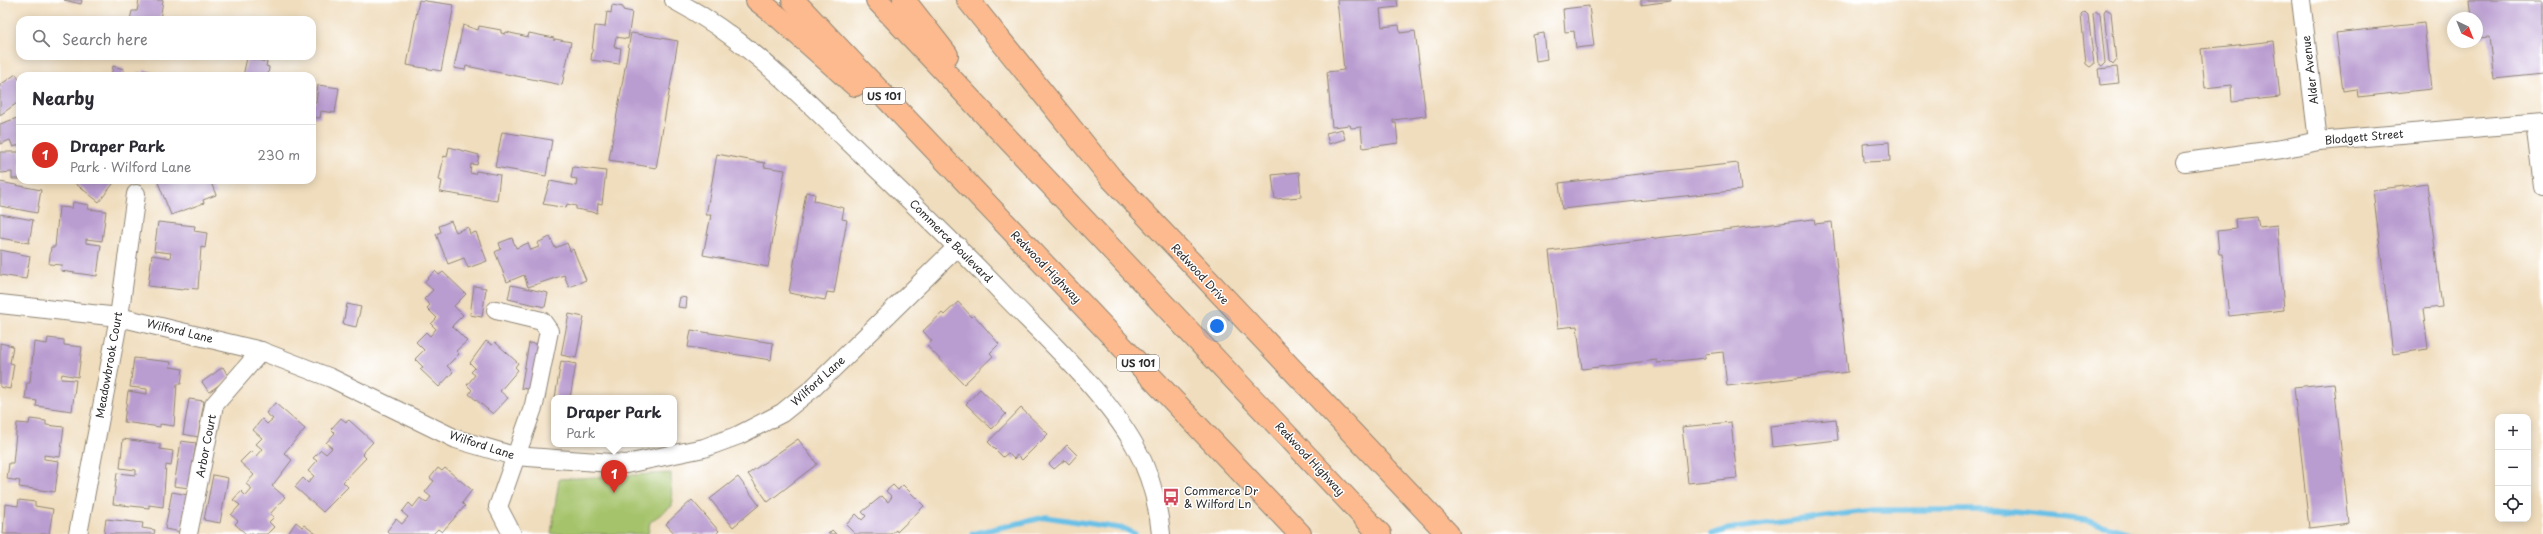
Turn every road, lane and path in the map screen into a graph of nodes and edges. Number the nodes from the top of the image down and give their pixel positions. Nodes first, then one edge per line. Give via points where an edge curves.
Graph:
1 (674, 0) edge
2 (757, 0) edge
3 (793, 0) edge
4 (877, 0) edge
5 (904, 0) edge
6 (968, 0) edge
7 (2301, 0) edge
8 (2539, 122) edge
9 (2318, 141) junction
10 (1032, 162) junction
11 (2185, 162) dead end
12 (2543, 186) edge
13 (975, 192) junction
14 (136, 194) dead end
15 (958, 246) junction
16 (0, 304) edge
17 (496, 310) dead end
18 (119, 317) junction
19 (261, 351) junction
20 (514, 456) junction
21 (78, 534) edge
22 (188, 534) edge
23 (512, 534) edge
24 (1161, 534) edge
25 (1300, 534) edge
26 (1380, 534) edge
27 (1448, 534) edge

1 - 15 street, Commerce Boulevard via 730,34 780,74
2 - 13 main road
3 - 13 main road, Redwood Highway / US 101
4 - 10 main road, Redwood Highway
5 - 10 main road
6 - 27 main road, Redwood Drive via 1110,178
7 - 9 street, Alder Avenue
8 - 9 street, Blodgett Street
8 - 12 street
9 - 11 street, Blodgett Street via 2282,150
10 - 26 main road, Redwood Highway
13 - 25 main road, Redwood Highway / US 101
14 - 18 street, Meadowbrook Court
15 - 20 street, Wilford Lane via 804,397 746,432 704,448 626,464
15 - 24 street, Commerce Boulevard via 1076,369 1123,426 1146,468 1159,513
16 - 18 street, Wilford Lane
17 - 20 street via 542,321 549,331 534,405
18 - 19 street, Wilford Lane
18 - 21 street, Meadowbrook Court
19 - 20 street, Wilford Lane via 331,378 456,439
19 - 22 street, Arbor Court via 214,405
20 - 23 street via 498,507

